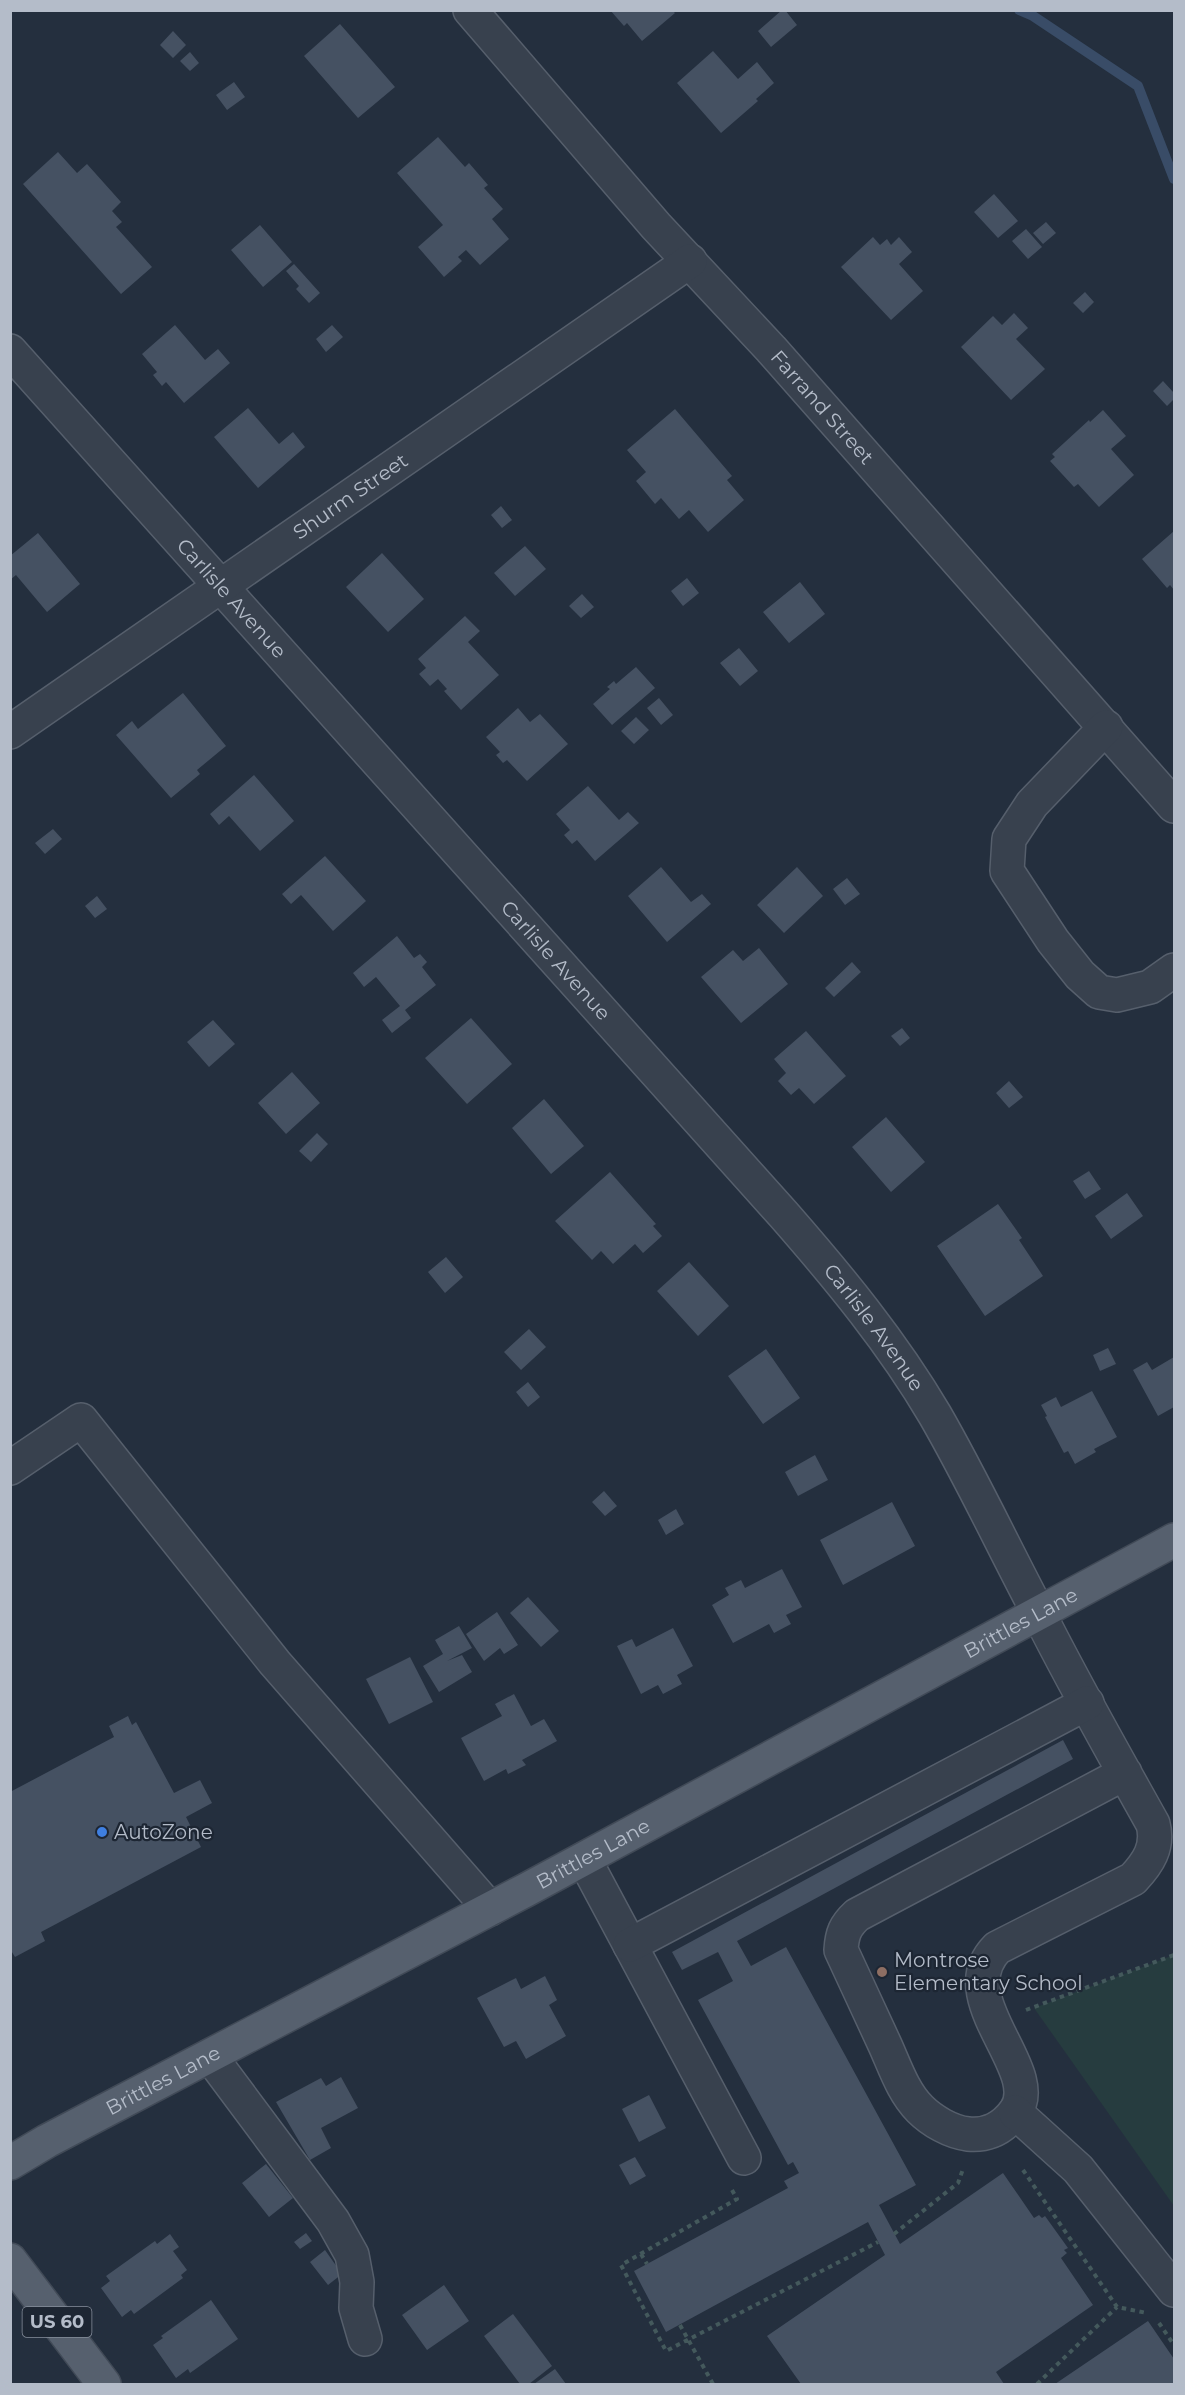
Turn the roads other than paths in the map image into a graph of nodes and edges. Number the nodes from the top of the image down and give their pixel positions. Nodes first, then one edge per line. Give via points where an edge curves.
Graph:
1 (470, 10) edge
2 (690, 261) junction
3 (10, 351) edge
4 (220, 586) junction
5 (1106, 727) junction
6 (10, 732) edge
7 (1174, 806) edge
8 (1174, 970) edge
9 (10, 1468) edge
10 (1174, 1540) edge
11 (1038, 1614) junction
12 (1087, 1703) junction
13 (1125, 1773) junction
14 (584, 1859) junction
15 (490, 1909) junction
16 (630, 1945) junction
17 (210, 2056) junction
18 (1015, 2112) junction
19 (744, 2158) road end
20 (10, 2163) edge
21 (10, 2260) edge
22 (1174, 2290) edge
23 (365, 2339) dead end
24 (104, 2385) edge

1 - 2 street, Farrand Street
2 - 4 street, Shurm Street
2 - 5 street, Farrand Street
3 - 4 street, Carlisle Avenue
4 - 6 street, Shurm Street
4 - 11 street, Carlisle Avenue via 840,1280 934,1413
5 - 7 street, Farrand Street
5 - 8 street via 1032,804 1009,839 1007,871 1053,941 1099,992 1117,994 1149,987
9 - 15 street via 81,1419 275,1663
10 - 11 main road, Brittles Lane
11 - 12 street, Carlisle Avenue
11 - 14 main road, Brittles Lane
12 - 13 street, Carlisle Avenue
12 - 16 street
13 - 18 street, Carlisle Avenue via 1156,1835 1148,1863 1133,1879 997,1948 988,1957 984,2001 1020,2082 1023,2099
13 - 18 street via 857,1916 842,1936 841,1950 903,2086 920,2109 947,2127 982,2135 996,2130
14 - 15 main road, Brittles Lane
14 - 16 street
15 - 17 main road, Brittles Lane
16 - 19 street
17 - 20 main road, Brittles Lane
17 - 23 street via 333,2221 352,2255 356,2308
18 - 22 street via 1078,2169
21 - 24 main road, US 60

